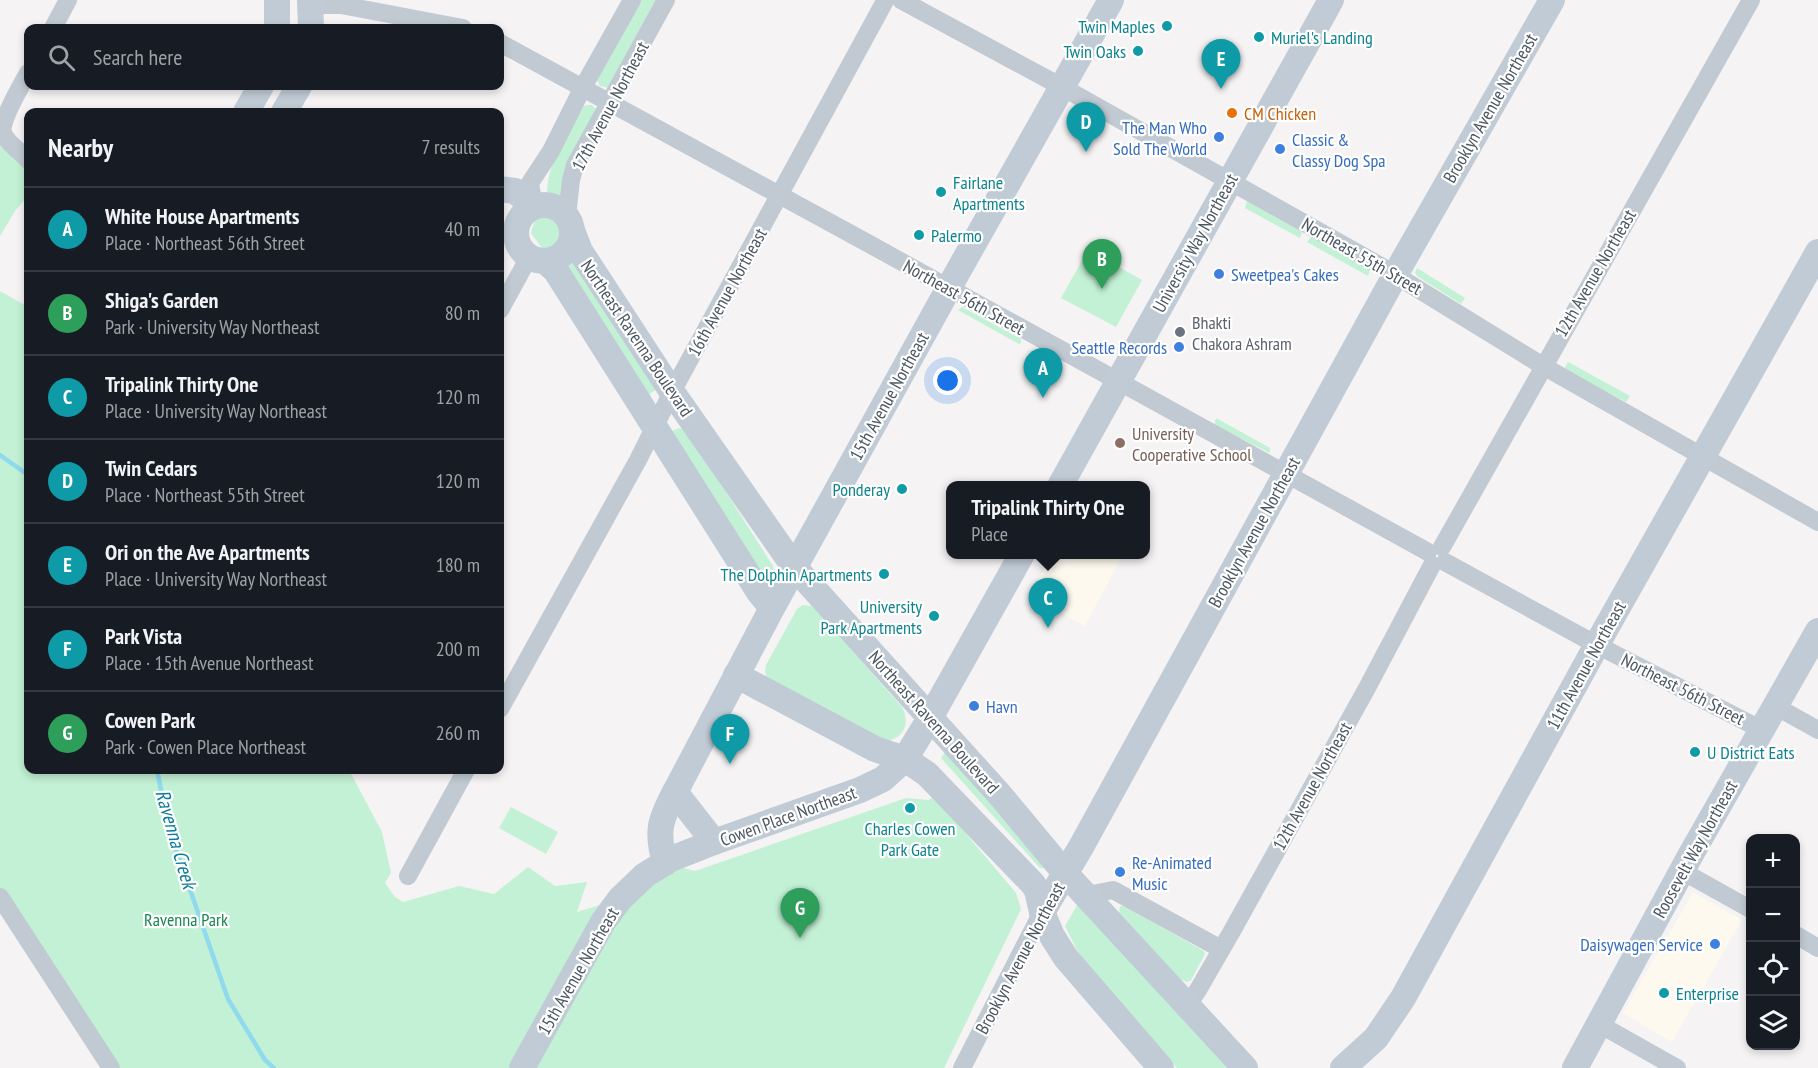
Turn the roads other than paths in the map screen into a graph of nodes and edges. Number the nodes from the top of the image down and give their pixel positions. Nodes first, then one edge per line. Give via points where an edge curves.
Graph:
1 (68, 0) edge
2 (277, 0) edge
3 (632, 0) edge
4 (666, 0) edge
5 (892, 0) edge
6 (1111, 0) edge
7 (1331, 0) edge
8 (1552, 0) edge
9 (1751, 0) edge
10 (311, 11) edge
11 (55, 24) edge
12 (277, 24) edge
13 (442, 24) edge
14 (504, 45) edge
15 (24, 81) edge
16 (1062, 87) junction
17 (582, 89) junction
18 (259, 90) edge
19 (297, 90) edge
20 (609, 104) junction
21 (248, 108) edge
22 (286, 108) edge
23 (2, 122) edge
24 (24, 154) edge
25 (1230, 181) junction
26 (520, 192) edge
27 (780, 196) junction
28 (570, 224) junction
29 (508, 231) edge
30 (1818, 252) edge
31 (537, 259) junction
32 (1396, 274) junction
33 (948, 289) junction
34 (504, 304) edge
35 (1543, 366) junction
36 (1118, 382) junction
37 (672, 392) junction
38 (655, 427) junction
39 (1703, 457) junction
40 (1286, 474) junction
41 (1063, 481) edge
42 (1818, 522) edge
43 (1437, 557) junction
44 (1020, 559) edge
45 (795, 568) junction
46 (772, 608) junction
47 (1818, 631) edge
48 (1598, 645) junction
49 (736, 675) junction
50 (504, 702) edge
51 (1775, 706) junction
52 (930, 718) junction
53 (1761, 730) junction
54 (1818, 730) edge
55 (905, 759) junction
56 (464, 774) edge
57 (675, 792) junction
58 (714, 842) junction
59 (665, 862) junction
60 (1682, 871) junction
61 (1065, 873) junction
62 (408, 876) dead end
63 (1087, 895) junction
64 (0, 897) edge
65 (1746, 907) edge
66 (1042, 912) junction
67 (1800, 937) edge
68 (1818, 948) edge
69 (1221, 949) junction
70 (1188, 1005) junction
71 (1599, 1024) junction
72 (111, 1068) edge
73 (522, 1068) edge
74 (962, 1068) edge
75 (1161, 1068) edge
76 (1245, 1068) edge
77 (1343, 1068) edge
78 (1575, 1068) edge
79 (1677, 1068) edge

1 - 11 street
2 - 12 main road
3 - 17 street, 17th Avenue Northeast
4 - 20 street, 17th Avenue Northeast
5 - 16 street, Northeast 55th Street
5 - 27 street, 16th Avenue Northeast
6 - 16 main road, 15th Avenue Northeast
7 - 25 main road, University Way Northeast
8 - 32 main road, Brooklyn Avenue Northeast
9 - 35 street, 12th Avenue Northeast
10 - 13 street via 341,5
14 - 17 street, Northeast 56th Street
15 - 23 street
16 - 25 street, Northeast 55th Street
16 - 33 main road, 15th Avenue Northeast
17 - 20 street, Northeast 56th Street
17 - 26 street, 17th Avenue Northeast via 550,151
18 - 21 main road
19 - 22 main road
20 - 27 street, Northeast 56th Street
20 - 28 street, 17th Avenue Northeast via 575,165
23 - 24 street
25 - 32 street, Northeast 55th Street
25 - 36 main road, University Way Northeast
26 - 28 main road via 544,205 555,206
26 - 29 main road via 522,215
27 - 33 street, Northeast 56th Street
27 - 37 street, 16th Avenue Northeast
28 - 31 main road via 571,243 564,254 553,260
28 - 37 main road, Northeast Ravenna Boulevard via 580,251
29 - 31 main road, Northeast Ravenna Boulevard via 522,251
30 - 39 main road, 11th Avenue Northeast
31 - 34 street
31 - 38 main road, Northeast Ravenna Boulevard via 556,271
32 - 35 street, Northeast 55th Street
32 - 40 main road, Brooklyn Avenue Northeast
33 - 36 street, Northeast 56th Street
33 - 45 main road, 15th Avenue Northeast
35 - 39 street, Northeast 55th Street
35 - 43 street, 12th Avenue Northeast
36 - 40 street, Northeast 56th Street
36 - 41 main road, University Way Northeast
37 - 38 street, 16th Avenue Northeast
37 - 45 main road, Northeast Ravenna Boulevard
38 - 46 main road, Northeast Ravenna Boulevard
38 - 50 street, 16th Avenue Northeast
39 - 42 street, Northeast 55th Street
39 - 48 main road, 11th Avenue Northeast
40 - 43 street, Northeast 56th Street
40 - 61 main road, Brooklyn Avenue Northeast
43 - 48 street, Northeast 56th Street
43 - 69 street, 12th Avenue Northeast
44 - 52 main road
45 - 46 main road, 15th Avenue Northeast
45 - 52 main road, Northeast Ravenna Boulevard
46 - 49 main road, 15th Avenue Northeast
47 - 51 main road, Roosevelt Way Northeast
48 - 53 street, Northeast 56th Street
48 - 77 main road, 11th Avenue Northeast via 1403,998 1376,1038
49 - 55 main road, Northeast Ravenna Boulevard via 875,749
49 - 57 main road, 15th Avenue Northeast
51 - 53 main road, Roosevelt Way Northeast
51 - 54 street
52 - 55 main road
52 - 61 main road, Northeast Ravenna Boulevard
53 - 60 main road, Roosevelt Way Northeast
55 - 58 main road, Cowen Place Northeast via 883,779 860,790
55 - 66 main road, Northeast Ravenna Boulevard via 939,784 1021,869 1037,890
56 - 62 street
57 - 58 main road
57 - 59 main road, 15th Avenue Northeast via 659,831
58 - 59 main road, Cowen Place Northeast
59 - 73 main road, 15th Avenue Northeast via 620,899 589,945
60 - 65 street
60 - 71 main road, Roosevelt Way Northeast
61 - 63 main road, Northeast Ravenna Boulevard
61 - 66 main road, Brooklyn Avenue Northeast
63 - 69 street via 1113,890
63 - 70 main road, Northeast Ravenna Boulevard
64 - 72 street
66 - 74 street, Brooklyn Avenue Northeast
66 - 75 main road, Northeast Ravenna Boulevard via 1066,958
67 - 68 street
69 - 70 street, 12th Avenue Northeast
70 - 76 main road, Northeast Ravenna Boulevard
71 - 78 main road, Roosevelt Way Northeast
71 - 79 street

